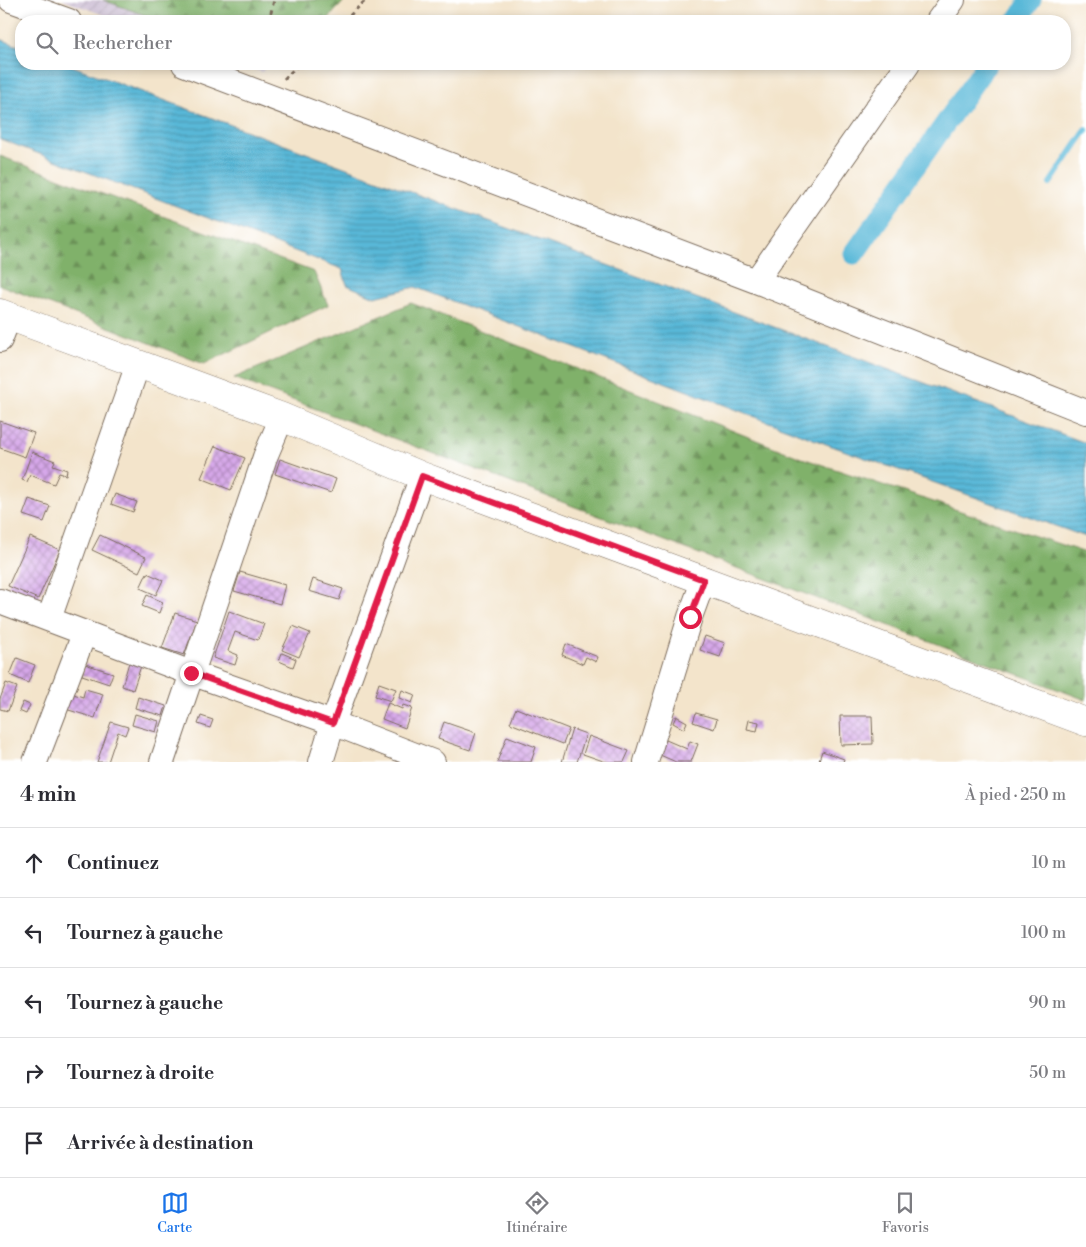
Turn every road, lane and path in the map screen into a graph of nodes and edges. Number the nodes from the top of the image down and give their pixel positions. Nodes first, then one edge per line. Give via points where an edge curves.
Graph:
1 (11, 0) edge
2 (274, 0) edge
3 (366, 0) edge
4 (953, 0) edge
5 (52, 15) edge
6 (270, 15) edge
7 (350, 15) edge
8 (942, 15) edge
9 (200, 70) edge
10 (904, 70) edge
11 (756, 281) junction
12 (3, 323) edge
13 (138, 364) junction
14 (1086, 412) edge
15 (282, 417) junction
16 (422, 476) junction
17 (704, 580) junction
18 (0, 601) edge
19 (49, 619) junction
20 (84, 634) junction
21 (191, 673) junction
22 (1086, 722) edge
23 (333, 723) junction
24 (35, 762) edge
25 (162, 762) edge
26 (321, 762) edge
27 (433, 762) edge
28 (646, 762) edge

1 - 5 street
2 - 6 path
3 - 7 path
4 - 8 street
9 - 11 street
10 - 11 street
11 - 14 street
12 - 13 main road
13 - 15 main road
13 - 19 street
15 - 16 main road
15 - 21 street
16 - 17 main road
16 - 23 street
17 - 22 main road
17 - 28 street
18 - 19 street
19 - 20 street
20 - 21 street
20 - 24 street
21 - 23 street
21 - 25 street
23 - 26 street
23 - 27 street

